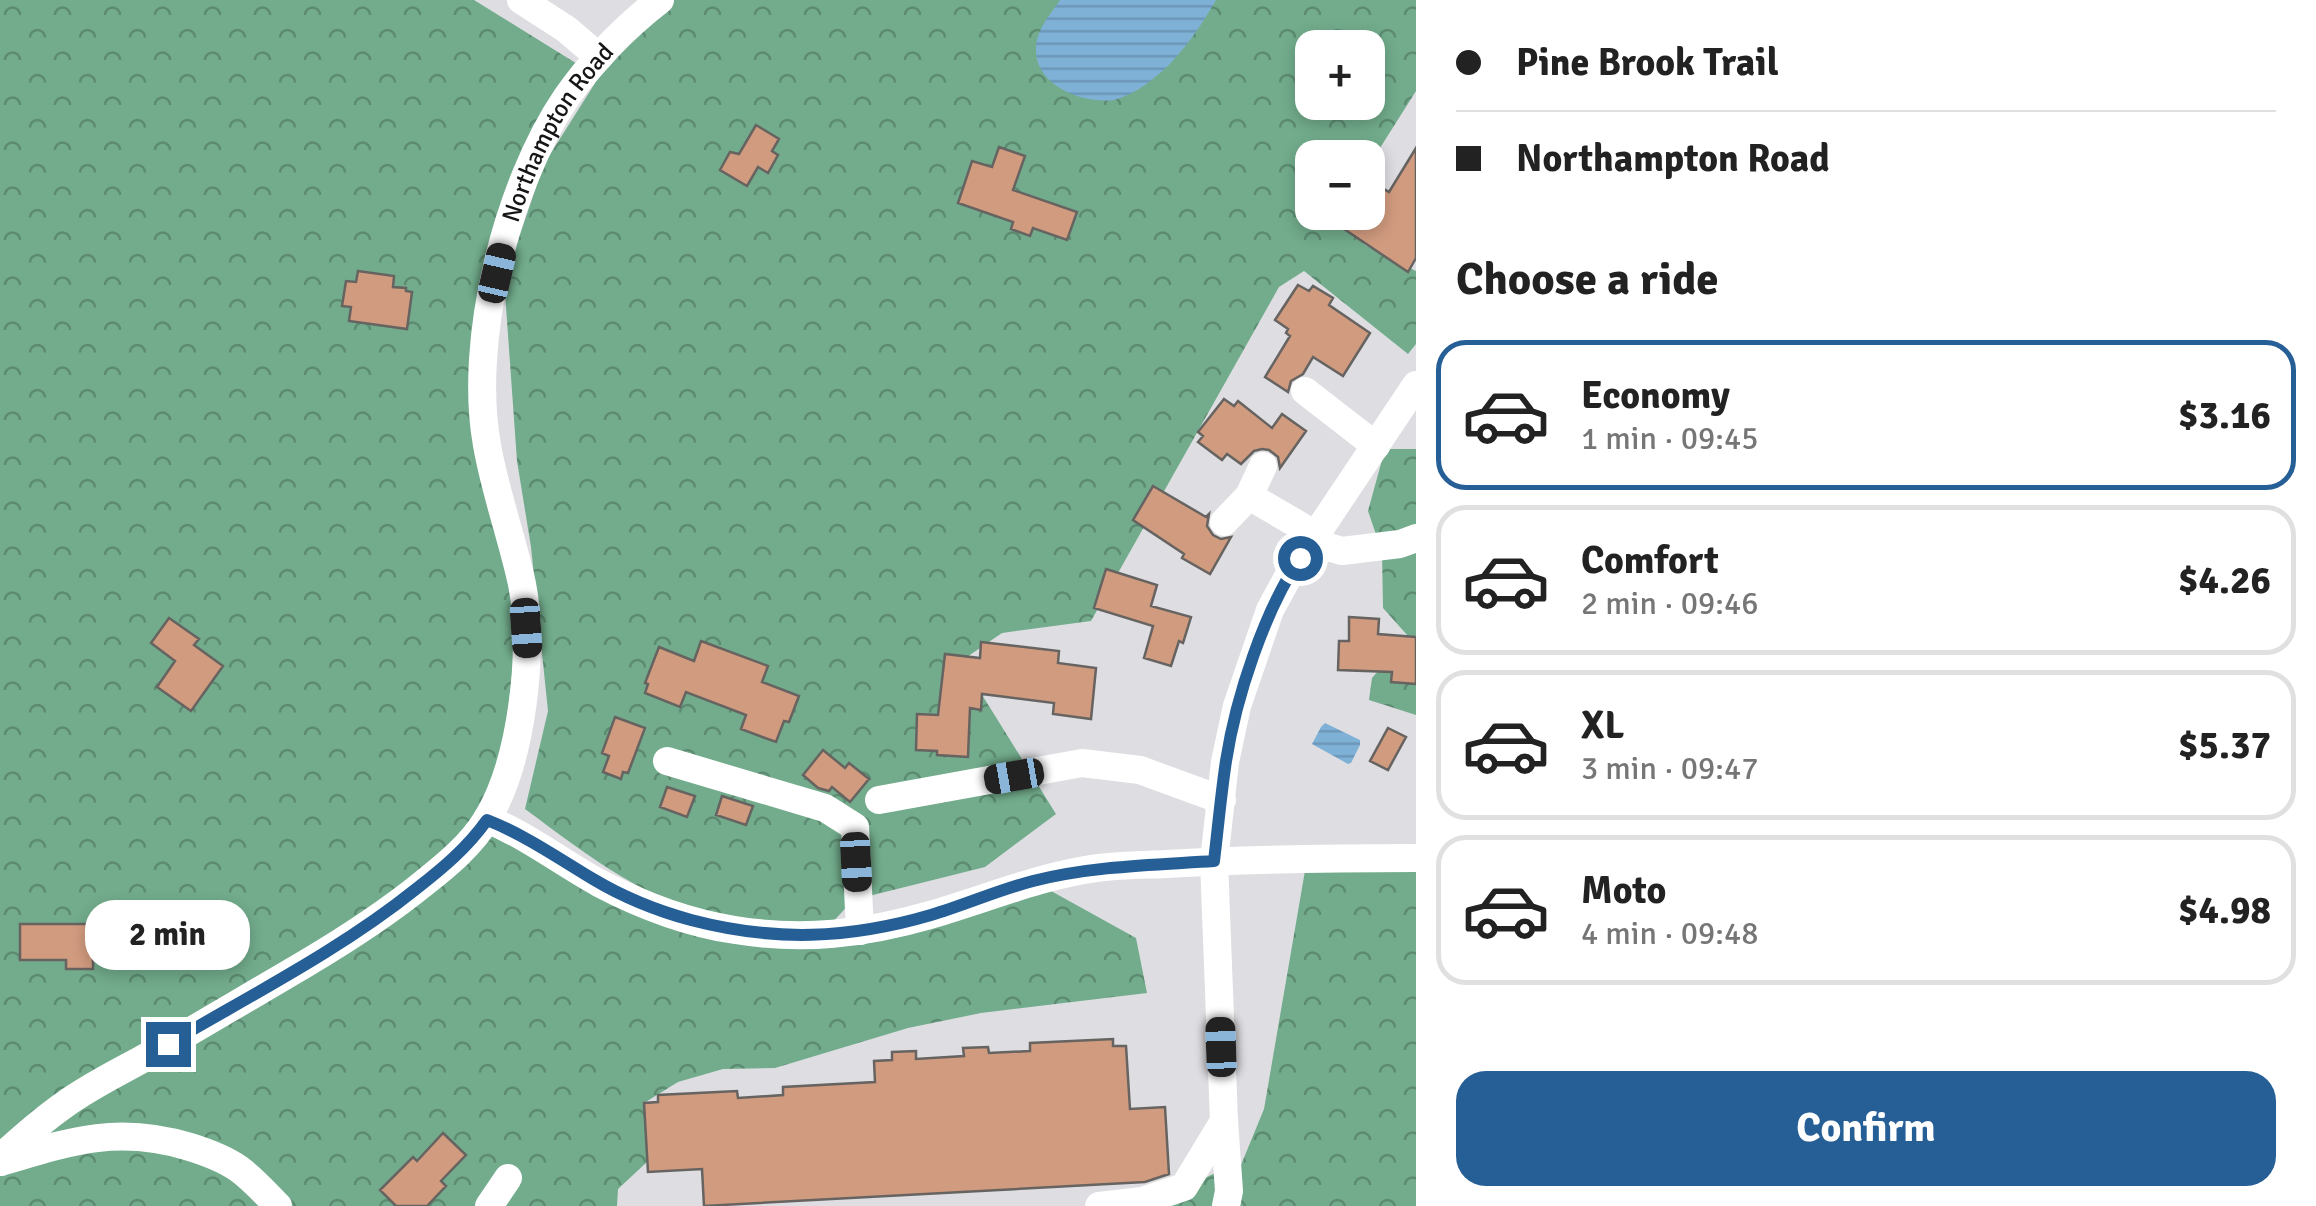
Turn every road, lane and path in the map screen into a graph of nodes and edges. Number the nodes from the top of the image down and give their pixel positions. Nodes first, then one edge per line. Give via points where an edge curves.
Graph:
1 (520, 0) edge
2 (660, 0) edge
3 (599, 57) junction
4 (1416, 385) edge
5 (1306, 391) dead end
6 (1376, 446) junction
7 (1263, 466) dead end
8 (1248, 496) junction
9 (1224, 522) dead end
10 (1313, 538) junction
11 (1416, 538) edge
12 (667, 761) dead end
13 (878, 800) dead end
14 (1222, 800) junction
15 (487, 820) junction
16 (1416, 858) edge
17 (1214, 861) junction
18 (860, 931) junction
19 (1224, 1122) junction
20 (0, 1160) edge
21 (508, 1178) dead end
22 (278, 1206) edge
23 (489, 1206) edge
24 (1099, 1206) edge
25 (1226, 1206) edge

1 - 3 street
2 - 3 street, Northampton Road
3 - 15 street, Northampton Road via 534,154 502,249 485,338 486,440 522,586 528,653 512,754
4 - 6 street
5 - 6 street
6 - 10 street
7 - 8 street
8 - 9 street
8 - 10 street
10 - 11 street via 1342,552
10 - 14 street via 1270,610 1237,706
12 - 18 street via 824,808 854,827
13 - 14 street via 1082,763 1140,770
14 - 17 street
15 - 18 street via 597,882 687,919 778,934
15 - 20 street, Northampton Road via 463,850 373,922 66,1102
16 - 17 street
17 - 18 street via 1097,868
17 - 19 street
19 - 24 street via 1184,1187
19 - 25 street
20 - 22 street via 107,1136 168,1140 238,1169
21 - 23 street

